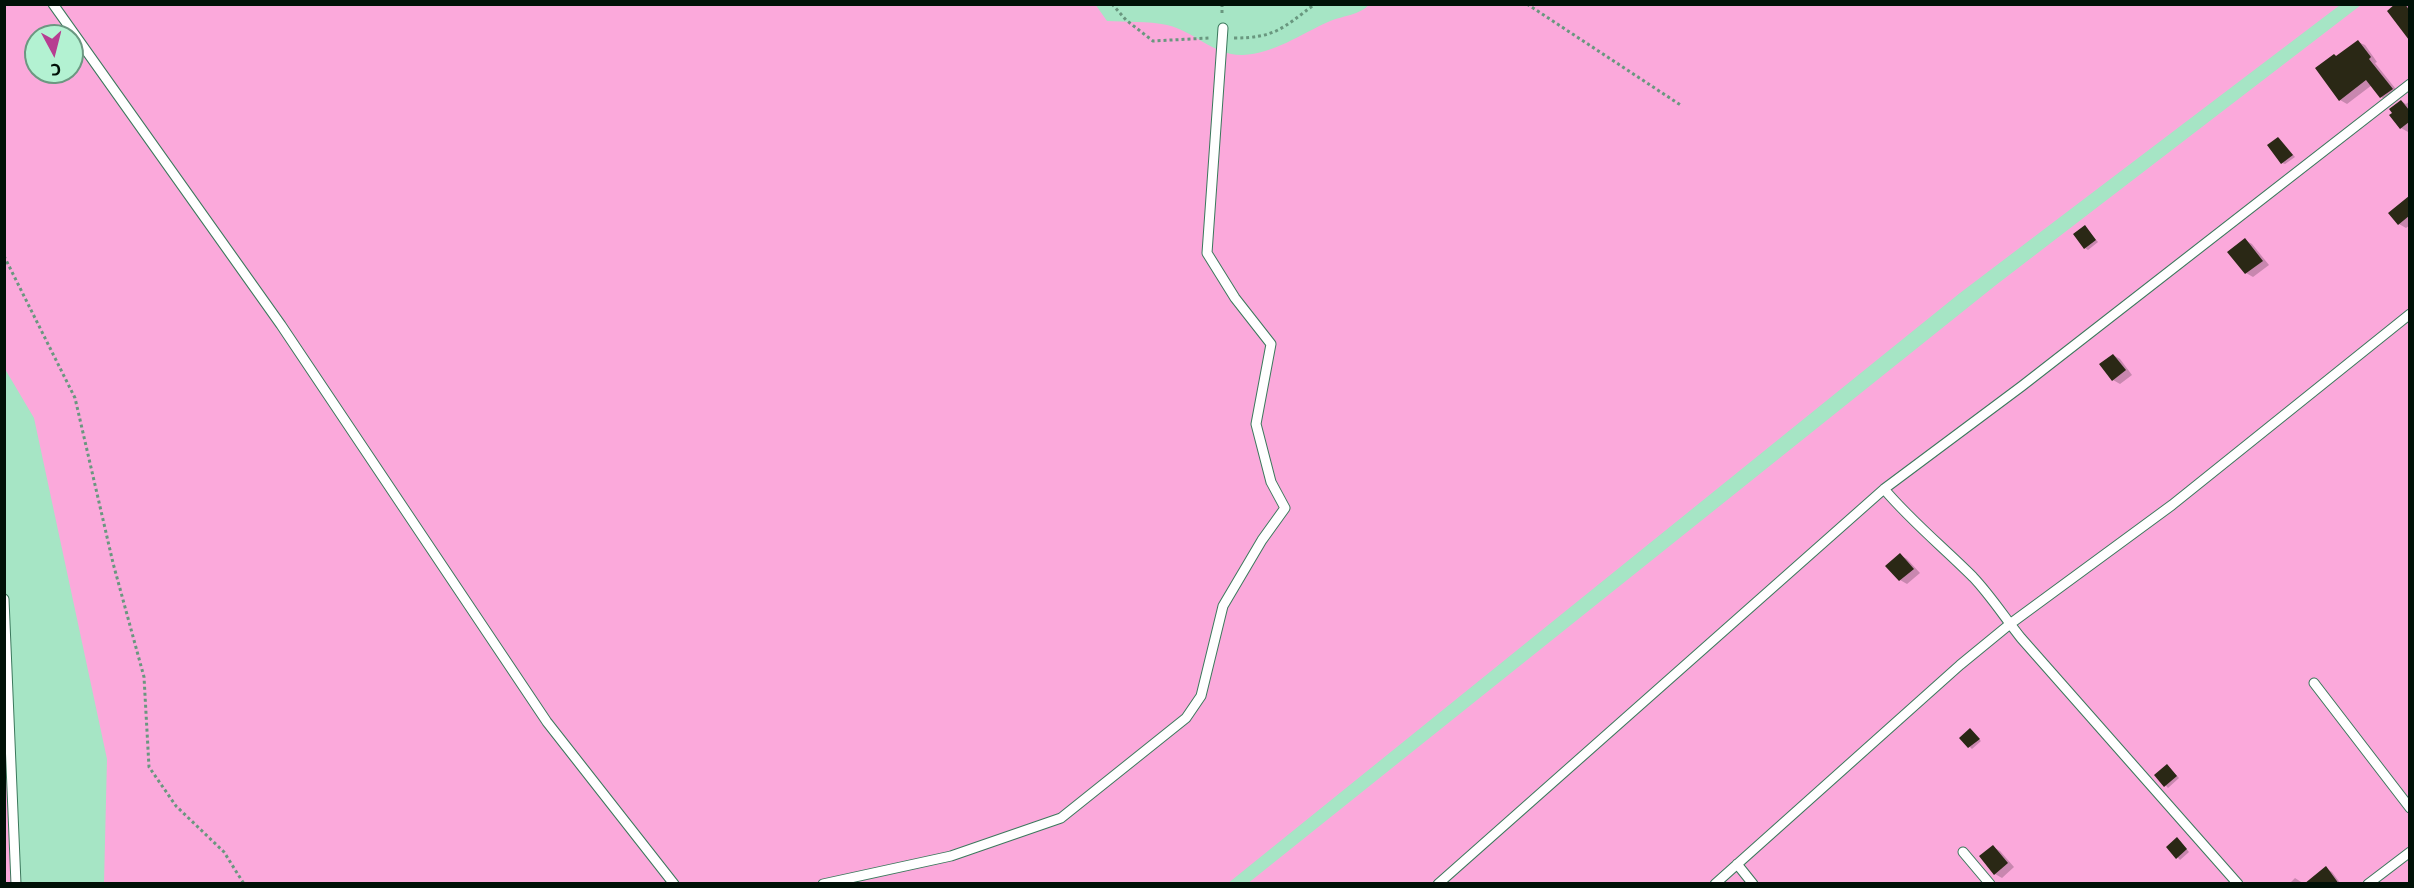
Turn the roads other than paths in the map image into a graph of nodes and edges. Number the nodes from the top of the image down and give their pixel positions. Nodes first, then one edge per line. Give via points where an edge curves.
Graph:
1 (53, 4) edge
2 (1223, 33) road end
3 (2409, 84) edge
4 (2409, 314) edge
5 (1884, 489) junction
6 (4, 599) edge
7 (2010, 624) junction
8 (2314, 683) dead end
9 (2409, 808) edge
10 (1963, 852) dead end
11 (2409, 852) edge
12 (1737, 864) junction
13 (16, 884) edge
14 (674, 884) edge
15 (823, 884) edge
16 (1438, 884) edge
17 (1715, 884) edge
18 (1753, 884) edge
19 (1990, 884) edge
20 (2238, 884) edge
21 (2368, 884) edge

1 - 14 lane via 281,326 547,722
2 - 15 lane via 1207,253 1271,344 1256,424 1271,482 1285,508 1223,606 1201,696 1186,718 1061,818 951,856
3 - 5 lane
4 - 7 lane via 2172,505
5 - 7 lane via 1904,513 1973,577
5 - 16 lane
6 - 13 lane
7 - 12 lane
7 - 20 lane
8 - 9 lane
10 - 19 lane
11 - 21 lane
12 - 17 lane
12 - 18 lane

